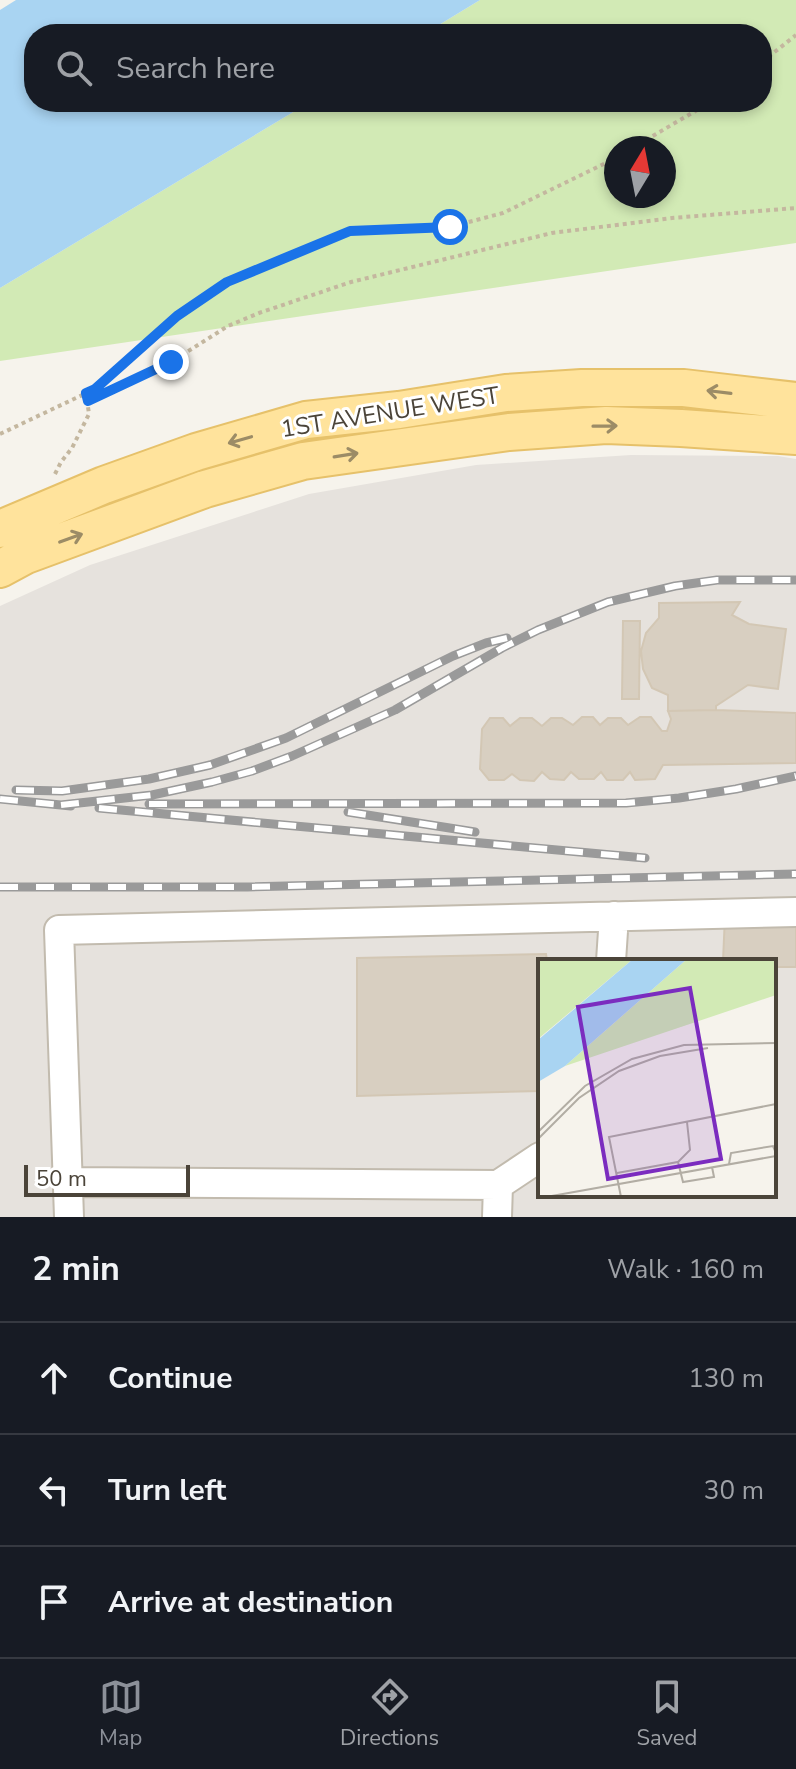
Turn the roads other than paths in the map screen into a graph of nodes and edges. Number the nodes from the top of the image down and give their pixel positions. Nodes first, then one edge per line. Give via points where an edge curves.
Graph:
1 (796, 401) edge
2 (796, 436) edge
3 (0, 529) edge
4 (0, 569) edge
5 (796, 912) edge
6 (614, 916) junction
7 (611, 959) edge
8 (538, 1158) edge
9 (68, 1182) junction
10 (498, 1185) junction
11 (69, 1217) edge
12 (497, 1217) edge

1 -> 3 main road, 1ST AVENUE WEST via 684,388 582,388 306,420 117,480
4 -> 2 main road, 1ST AVENUE WEST via 205,489 303,461 509,432 606,425
5 - 6 lane
6 - 7 lane
6 - 9 lane via 59,930
8 - 10 lane
9 - 10 lane
9 - 11 lane
10 - 12 lane

